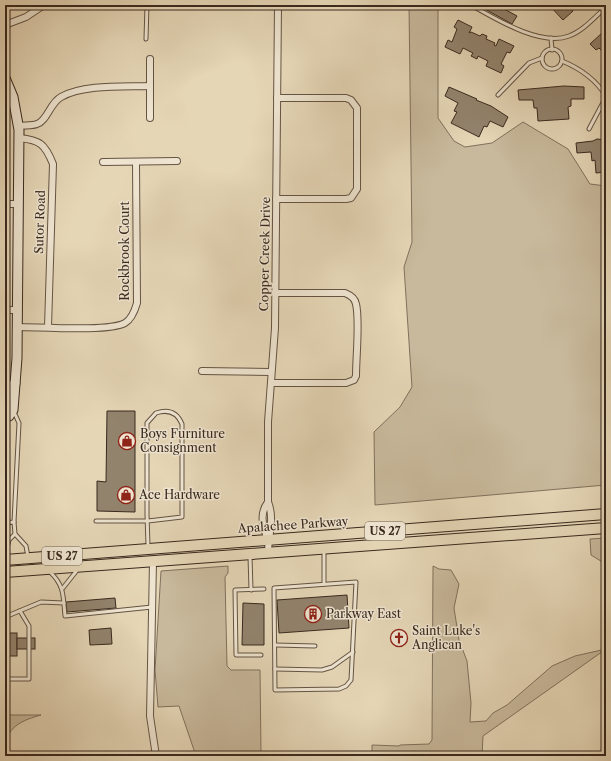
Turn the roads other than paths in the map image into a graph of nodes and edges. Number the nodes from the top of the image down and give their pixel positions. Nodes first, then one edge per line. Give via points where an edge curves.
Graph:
1 (44, 5) edge
2 (147, 5) edge
3 (278, 5) edge
4 (471, 5) edge
5 (606, 7) edge
6 (5, 25) edge
7 (551, 38) junction
8 (146, 39) dead end
9 (552, 50) junction
10 (542, 58) junction
11 (150, 59) dead end
12 (562, 61) junction
13 (5, 78) edge
14 (150, 86) junction
15 (498, 95) dead end
16 (606, 97) edge
17 (277, 98) junction
18 (150, 118) dead end
19 (18, 126) junction
20 (589, 128) dead end
21 (19, 138) junction
22 (177, 161) dead end
23 (103, 162) dead end
24 (136, 162) junction
25 (276, 199) junction
26 (5, 204) edge
27 (19, 204) junction
28 (275, 293) junction
29 (5, 310) edge
30 (17, 310) junction
31 (17, 327) junction
32 (48, 327) junction
33 (202, 371) dead end
34 (271, 372) junction
35 (14, 383) junction
36 (270, 383) junction
37 (5, 393) edge
38 (5, 397) edge
39 (13, 407) junction
40 (5, 417) edge
41 (606, 514) edge
42 (96, 521) dead end
43 (148, 521) junction
44 (14, 522) junction
45 (502, 522) junction
46 (5, 523) edge
47 (606, 528) edge
48 (15, 534) junction
49 (503, 535) junction
50 (268, 540) junction
51 (167, 548) junction
52 (148, 549) junction
53 (324, 549) junction
54 (268, 553) junction
55 (250, 554) junction
56 (5, 556) edge
57 (29, 558) junction
58 (5, 560) edge
59 (153, 562) junction
60 (136, 563) junction
61 (79, 567) junction
62 (48, 570) junction
63 (5, 572) edge
64 (324, 584) junction
65 (63, 588) junction
66 (264, 589) dead end
67 (251, 590) junction
68 (64, 603) junction
69 (152, 607) junction
70 (20, 611) junction
71 (5, 617) edge
72 (275, 645) junction
73 (315, 646) dead end
74 (352, 652) junction
75 (261, 655) dead end
76 (275, 669) junction
77 (5, 679) edge
78 (156, 756) edge

1 - 6 street via 26,17
2 - 8 lane
3 - 17 street, Copper Creek Drive
4 - 7 lane via 508,26
5 - 7 lane via 569,36
7 - 9 lane
9 - 10 lane via 547,51
9 - 12 lane via 558,52
10 - 12 lane via 544,65 553,69 559,67
10 - 15 lane via 530,64
11 - 14 street
12 - 16 lane via 576,67 601,88
13 - 19 street, Sutor Road via 13,97
14 - 18 street
14 - 19 street via 114,87 69,94 56,100 44,120 38,124
16 - 20 lane
17 - 25 street, Copper Creek Drive
17 - 25 street via 346,98 355,103 357,181 354,194 346,199
19 - 21 street, Sutor Road
21 - 27 street, Sutor Road
21 - 32 street, Sutor Road via 36,140 48,153 53,164
22 - 24 street
23 - 24 street
24 - 32 street, Rockbrook Court via 137,302 132,317 126,323 110,328
25 - 28 street, Copper Creek Drive
26 - 27 street
27 - 30 street, Sutor Road
28 - 34 street, Copper Creek Drive
28 - 36 street via 345,293 354,299 356,376 354,380 346,383
29 - 30 street
30 - 31 street, Sutor Road
31 - 32 street, Rockbrook Court
31 - 35 street, Sutor Road
33 - 34 street
34 - 36 street, Copper Creek Drive
35 - 37 street
35 - 39 street, Sutor Road
36 - 50 street, Copper Creek Drive via 268,502 271,524
38 - 39 street via 9,398
39 - 40 street
39 - 44 lane, Sutor Road via 19,423
41 - 45 main road, Apalachee Parkway / US 27
42 - 43 lane
43 - 43 lane via 182,517 182,424 177,416 167,411 156,413 147,422
43 - 52 lane
44 - 46 lane
44 - 48 lane, Sutor Road
45 - 49 main road
45 - 50 main road, Apalachee Parkway / US 27
47 - 49 main road, US 27
48 - 56 lane via 9,540
48 - 57 lane via 26,546
49 - 53 main road, US 27
50 - 51 main road, Apalachee Parkway / US 27
50 - 54 street, Copper Creek Drive
51 - 52 main road, Apalachee Parkway / US 27
51 - 59 main road via 156,554
52 - 57 main road, Apalachee Parkway / US 27
52 - 60 main road via 146,556
53 - 54 main road, US 27
53 - 64 lane
54 - 55 main road, US 27
55 - 59 main road, US 27
55 - 67 lane
57 - 58 main road, Apalachee Parkway / US 27
59 - 60 main road, US 27
59 - 69 street
60 - 61 main road, US 27
61 - 62 main road, US 27
61 - 65 lane
62 - 63 main road, US 27
62 - 65 lane
64 - 72 lane via 274,588
64 - 74 lane via 356,582
65 - 68 lane
66 - 67 lane
67 - 75 lane via 235,590 236,655
68 - 69 lane via 65,616
68 - 70 lane via 41,602
69 - 78 street via 150,716
70 - 71 lane
70 - 77 lane via 29,626 29,679
72 - 73 lane
72 - 76 lane
74 - 76 lane via 332,667 322,670
74 - 76 lane via 351,680 339,689 275,690

